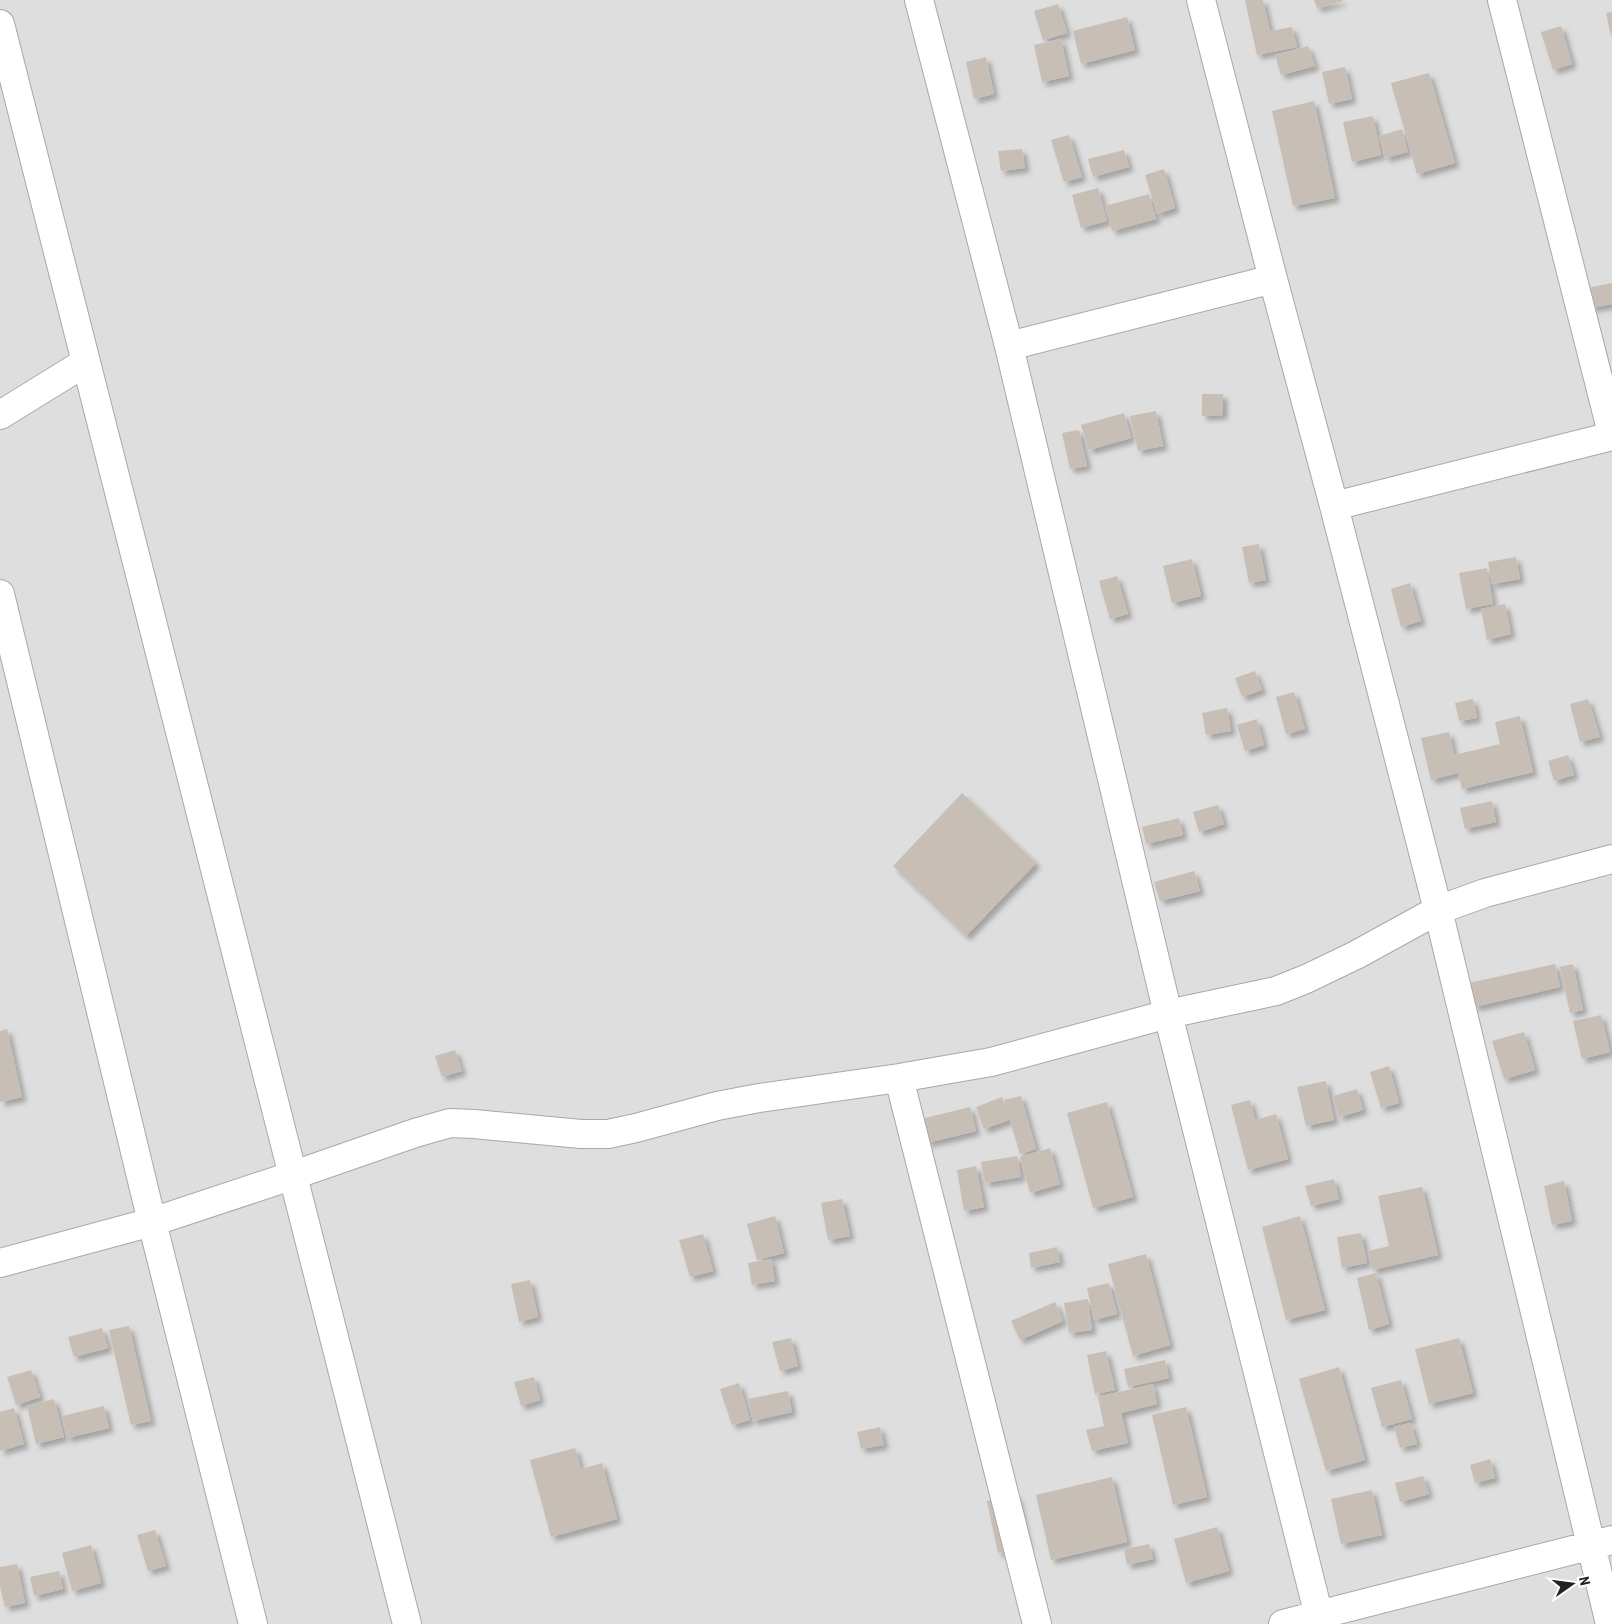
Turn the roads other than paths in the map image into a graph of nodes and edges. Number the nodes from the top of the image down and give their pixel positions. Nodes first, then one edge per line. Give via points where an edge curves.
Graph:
1 (919, 0) edge
2 (1201, 0) edge
3 (1502, 0) edge
4 (0, 24) edge
5 (1273, 279) junction
6 (1009, 346) junction
7 (86, 362) junction
8 (0, 415) edge
9 (1612, 434) edge
10 (1334, 506) junction
11 (0, 594) edge
12 (1612, 859) edge
13 (1438, 910) junction
14 (1168, 1014) junction
15 (899, 1078) junction
16 (294, 1175) junction
17 (152, 1222) junction
18 (0, 1262) edge
19 (1602, 1542) edge
20 (1320, 1619) edge
21 (253, 1624) edge
22 (407, 1624) edge
23 (1037, 1624) edge
24 (1283, 1624) edge
25 (1610, 1624) edge

1 - 6 street
2 - 5 street
3 - 9 street
4 - 7 street
5 - 6 street
5 - 10 street
6 - 14 street
7 - 8 street
7 - 16 street
9 - 10 street
10 - 13 street
11 - 17 street
12 - 13 street via 1485,893
13 - 14 street via 1356,955 1276,991
13 - 19 street
14 - 15 street via 991,1062
14 - 20 street
15 - 16 street via 717,1106 608,1134 450,1123
15 - 23 street
16 - 17 street
16 - 22 street
17 - 18 street
17 - 21 street
19 - 20 street
19 - 25 street
20 - 24 street

